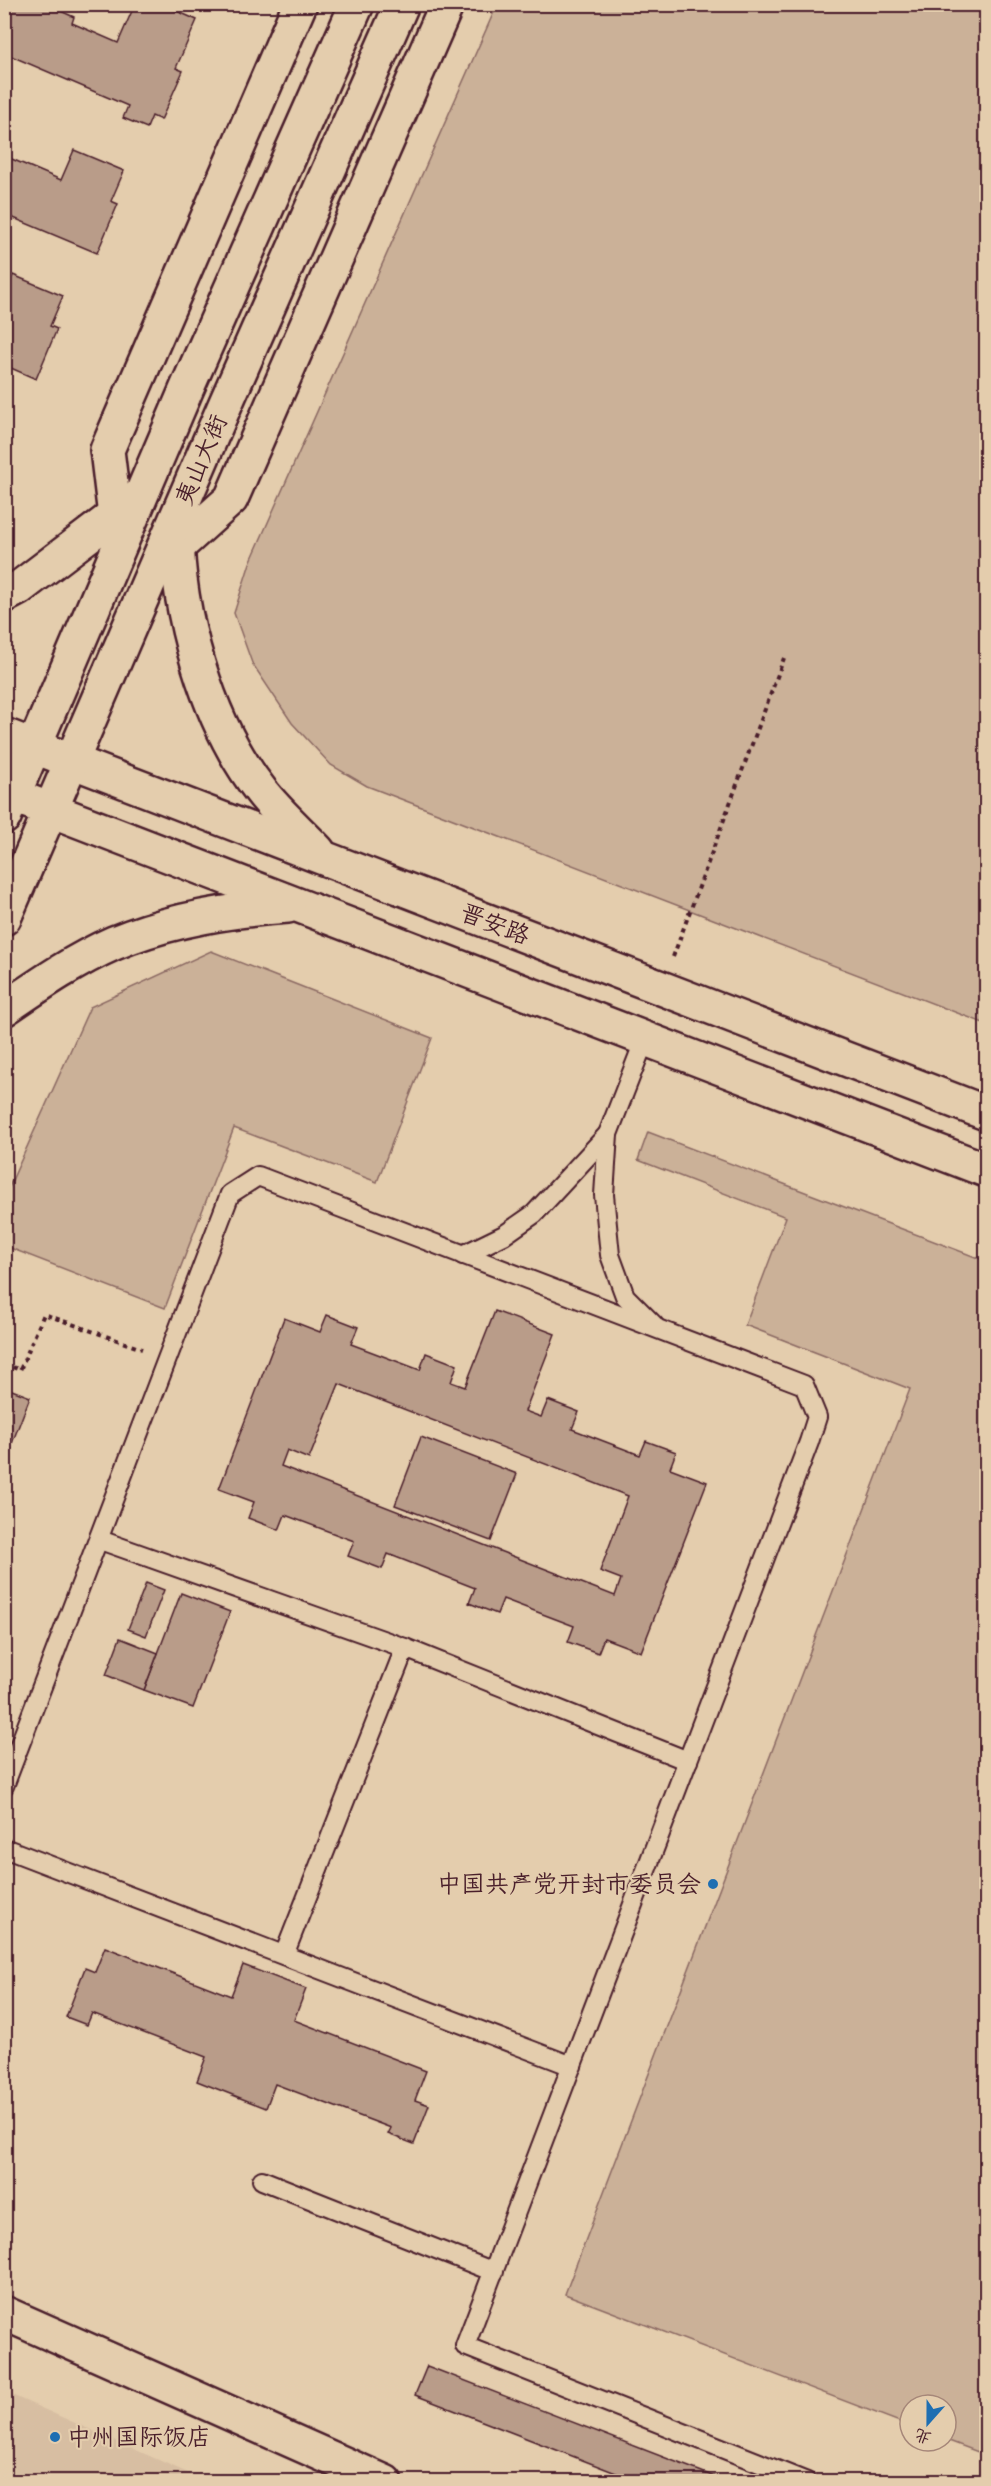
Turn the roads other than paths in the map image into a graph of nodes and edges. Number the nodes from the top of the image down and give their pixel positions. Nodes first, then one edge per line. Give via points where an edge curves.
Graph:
1 (300, 4) edge
2 (357, 4) edge
3 (402, 4) edge
4 (447, 4) edge
5 (142, 495) junction
6 (115, 516) junction
7 (170, 543) junction
8 (119, 548) junction
9 (4, 596) edge
10 (4, 735) edge
11 (35, 746) junction
12 (72, 761) junction
13 (8, 801) edge
14 (51, 810) junction
15 (325, 858) junction
16 (300, 906) junction
17 (4, 918) edge
18 (4, 1009) edge
19 (645, 1039) junction
20 (987, 1113) edge
21 (608, 1134) junction
22 (987, 1170) edge
23 (463, 1255) junction
24 (660, 1330) junction
25 (100, 1540) junction
26 (405, 1648) junction
27 (688, 1761) junction
28 (4, 1786) edge
29 (4, 1848) edge
30 (284, 1955) junction
31 (572, 2066) junction
32 (262, 2180) dead end
33 (494, 2272) junction
34 (4, 2313) edge
35 (385, 2481) edge
36 (807, 2481) edge

1 - 6 main road via 107,450
2 - 5 main road, 夷山大街
3 - 7 main road, 夷山大街
4 - 7 main road via 231,499
5 - 6 main road
5 - 8 main road, 夷山大街
6 - 8 main road
6 - 9 main road
7 - 12 main road, 夷山大街
7 - 15 main road via 204,679 228,741 261,791
8 - 11 main road, 夷山大街
10 - 11 main road, 晋安路
11 - 12 main road, 晋安路
11 - 13 main road, 夷山大街
12 - 14 main road, 夷山大街
12 - 15 main road, 晋安路
13 - 14 main road
14 - 16 main road
14 - 17 main road, 夷山大街
15 - 20 main road, 晋安路
16 - 18 main road via 242,909 176,923 114,943 49,978
16 - 19 main road
19 - 21 lane
19 - 22 main road
21 - 23 lane via 534,1214 504,1235
21 - 24 lane via 604,1195 610,1255 625,1296
23 - 24 lane
23 - 25 lane via 258,1176 230,1194
24 - 27 lane via 804,1385 817,1417
25 - 26 lane
25 - 28 lane
26 - 27 lane
26 - 30 lane
27 - 31 lane
29 - 30 lane
30 - 31 lane
31 - 33 lane
32 - 33 lane
33 - 36 lane via 465,2346
34 - 35 main road

